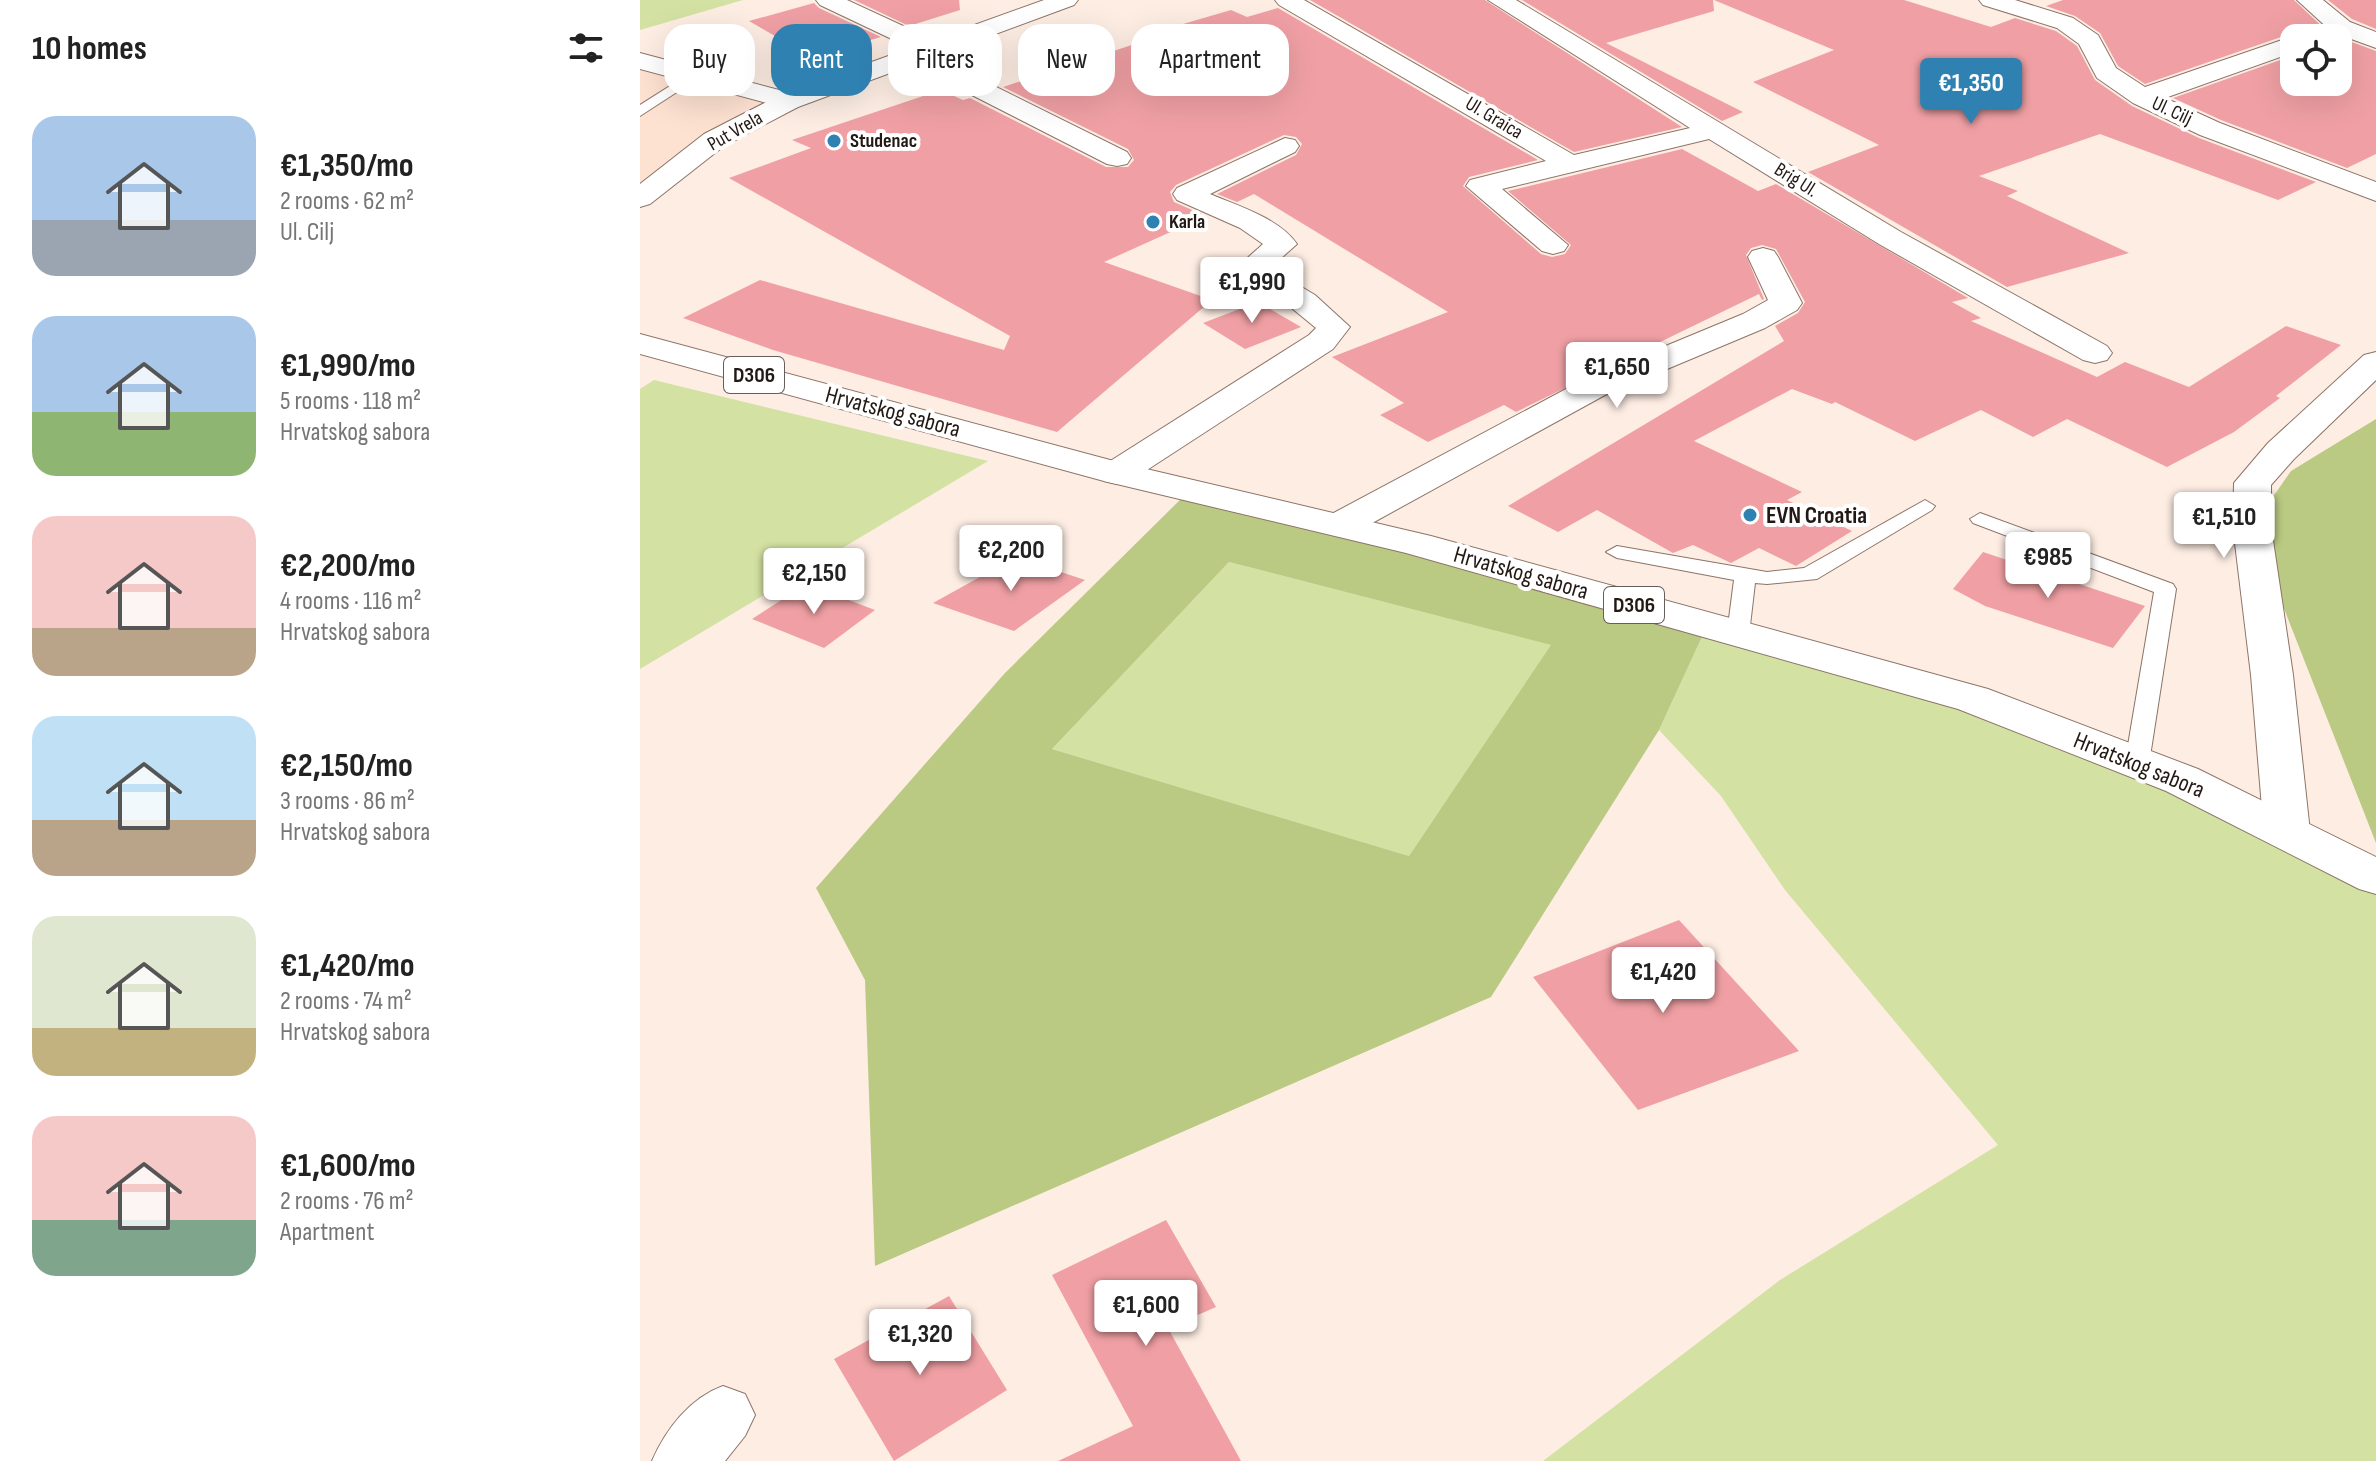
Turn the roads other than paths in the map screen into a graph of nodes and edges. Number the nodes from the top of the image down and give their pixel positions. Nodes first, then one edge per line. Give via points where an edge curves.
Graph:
1 (828, 0) edge
2 (1066, 0) edge
3 (1287, 0) edge
4 (1500, 0) edge
5 (1991, 0) edge
6 (2309, 0) edge
7 (998, 24) edge
8 (2337, 24) edge
9 (888, 28) edge
10 (2352, 31) edge
11 (2376, 41) edge
12 (2280, 49) edge
13 (640, 61) edge
14 (888, 64) edge
15 (664, 68) edge
16 (755, 92) edge
17 (664, 95) edge
18 (994, 96) edge
19 (2142, 97) junction
20 (789, 101) junction
21 (640, 112) edge
22 (1715, 130) junction
23 (1285, 146) dead end
24 (1117, 158) dead end
25 (1570, 164) junction
26 (2376, 192) edge
27 (640, 198) edge
28 (1553, 245) dead end
29 (1763, 257) dead end
30 (640, 344) edge
31 (2095, 353) dead end
32 (2376, 362) edge
33 (1117, 473) junction
34 (1925, 506) dead end
35 (1980, 519) dead end
36 (1340, 525) junction
37 (1617, 552) dead end
38 (1745, 575) junction
39 (1738, 634) junction
40 (2137, 763) junction
41 (2287, 832) junction
42 (2376, 877) edge

1 - 9 street
2 - 7 street, Put Vrela
3 - 25 street, Ul. Graica
4 - 22 street, Brig Ul.
5 - 19 street, Ul. Cilj via 2065,23 2089,40 2106,73
6 - 8 street
10 - 11 street
12 - 19 street
13 - 15 street
14 - 20 street, Put Vrela
16 - 20 street
17 - 21 lane
18 - 24 street
19 - 26 street, Ul. Cilj via 2210,129
20 - 27 street, Put Vrela via 714,140
22 - 25 street
22 - 31 street, Brig Ul. via 1890,238
23 - 33 street via 1187,194 1250,222 1282,244 1249,270 1292,294 1334,327 1321,342
25 - 28 street via 1480,186
29 - 36 street via 1786,303 1593,388
30 - 33 street, Hrvatskog sabora / D306
32 - 41 street via 2253,483 2252,527
33 - 36 street, Hrvatskog sabora / D306
34 - 38 lane via 1809,574
35 - 40 lane via 2165,589
36 - 39 street, Hrvatskog sabora / D306
37 - 38 lane
38 - 39 lane
39 - 40 street, Hrvatskog sabora / D306 via 1973,699
40 - 41 street, Hrvatskog sabora / D306
41 - 42 street, Hrvatskog sabora / D306

